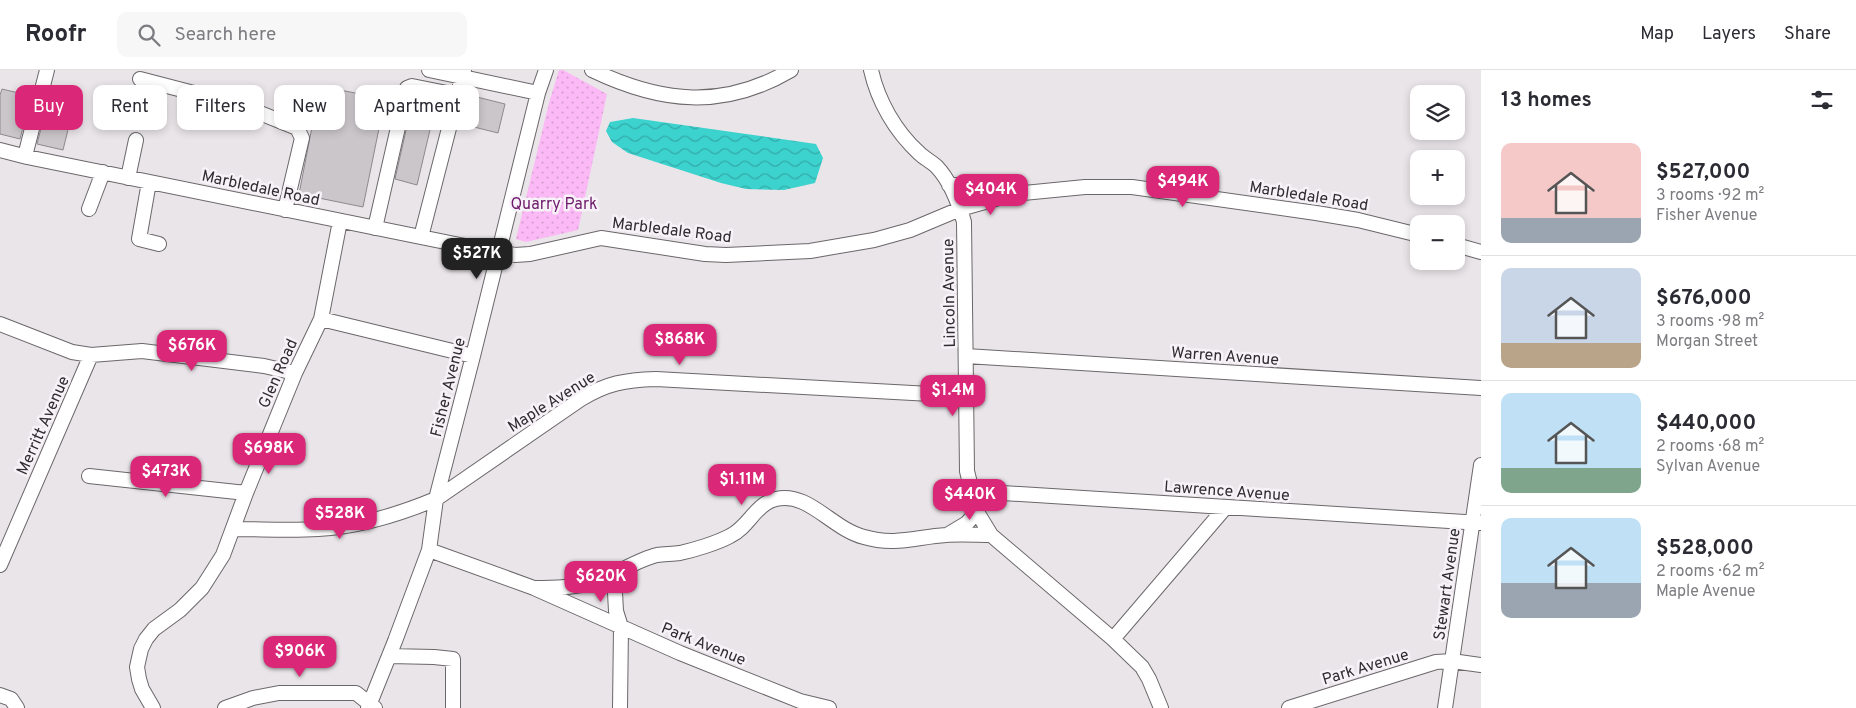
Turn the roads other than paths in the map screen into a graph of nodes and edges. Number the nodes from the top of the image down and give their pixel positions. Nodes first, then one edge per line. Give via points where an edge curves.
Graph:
1 (47, 70) edge
2 (429, 70) edge
3 (546, 70) edge
4 (592, 70) edge
5 (791, 70) edge
6 (871, 70) edge
7 (463, 73) edge
8 (140, 79) dead end
9 (538, 93) junction
10 (398, 130) edge
11 (448, 130) edge
12 (136, 140) dead end
13 (0, 150) edge
14 (25, 156) junction
15 (103, 172) junction
16 (128, 178) junction
17 (149, 182) junction
18 (949, 185) junction
19 (1013, 194) junction
20 (89, 209) dead end
21 (960, 209) junction
22 (285, 210) junction
23 (340, 220) junction
24 (376, 228) junction
25 (1410, 233) edge
26 (421, 237) junction
27 (159, 244) dead end
28 (1465, 248) edge
29 (499, 252) junction
30 (1481, 252) edge
31 (321, 319) junction
32 (0, 324) edge
33 (91, 355) junction
34 (473, 356) junction
35 (966, 356) junction
36 (295, 373) junction
37 (1481, 388) edge
38 (967, 396) junction
39 (1481, 465) edge
40 (90, 476) dead end
41 (971, 491) junction
42 (246, 493) junction
43 (436, 499) junction
44 (1225, 508) junction
45 (977, 512) junction
46 (1477, 523) edge
47 (234, 529) junction
48 (947, 535) junction
49 (991, 535) junction
50 (429, 550) junction
51 (0, 565) edge
52 (614, 574) junction
53 (534, 588) junction
54 (621, 627) junction
55 (1113, 639) junction
56 (389, 656) junction
57 (1452, 661) junction
58 (1481, 665) edge
59 (0, 695) edge
60 (800, 704) edge
61 (371, 706) edge
62 (17, 708) edge
63 (153, 708) edge
64 (225, 708) edge
65 (453, 708) edge
66 (620, 708) edge
67 (829, 708) edge
68 (1160, 708) edge
69 (1288, 708) edge
70 (1445, 708) edge

1 - 14 street
2 - 7 street
3 - 9 street, Fisher Avenue
4 - 5 street via 644,91 670,97 711,98 755,87
6 - 18 street, Lincoln Avenue via 884,107 899,132 937,167
7 - 9 street
8 - 22 street via 240,105 297,128 302,138
9 - 29 street, Fisher Avenue
10 - 24 street
11 - 26 street
12 - 16 street
13 - 14 street, Marbledale Road
14 - 15 street, Marbledale Road
15 - 16 street, Marbledale Road
15 - 20 street
16 - 17 street, Marbledale Road
17 - 22 street, Marbledale Road
17 - 27 street via 139,240
18 - 19 street, Marbledale Road via 978,185
18 - 21 street, Lincoln Avenue
19 - 21 street, Marbledale Road
19 - 25 street, Marbledale Road via 1066,188 1132,187 1316,213
21 - 29 street, Marbledale Road via 910,230 810,251 705,254 601,238 530,254
21 - 35 street, Lincoln Avenue via 964,222
22 - 23 street, Marbledale Road
23 - 24 street, Marbledale Road
23 - 31 street, Glen Road
24 - 26 street, Marbledale Road
26 - 29 street, Marbledale Road
28 - 30 street
29 - 34 street, Fisher Avenue
31 - 34 street
31 - 36 street, Glen Road
32 - 33 street via 72,352
33 - 36 street via 142,351 264,366
33 - 51 street, Merritt Avenue
34 - 43 street, Fisher Avenue
35 - 37 street, Warren Avenue
35 - 38 street, Lincoln Avenue
36 - 42 street, Glen Road
38 - 41 street, Lincoln Avenue via 967,471
38 - 43 street, Maple Avenue via 656,379 618,382 581,399
39 - 46 street, Stewart Avenue
40 - 42 street
41 - 44 street, Lawrence Avenue
41 - 45 street, Lincoln Avenue
42 - 47 street, Glen Road
43 - 47 street, Maple Avenue via 360,523 319,529
43 - 50 street, Fisher Avenue
44 - 46 street, Lawrence Avenue
44 - 55 street
45 - 48 street via 967,523
45 - 49 street, Lincoln Avenue
46 - 57 street, Stewart Avenue
47 - 63 street, Glen Road via 223,555 202,588 154,630 141,649 137,667 139,679
48 - 49 street
48 - 52 street via 887,542 863,537 790,497 760,506 739,532 727,538 681,552 657,555
49 - 55 street, Lincoln Avenue
50 - 53 street, Park Avenue
50 - 56 street, Fisher Avenue
52 - 53 street via 587,584
52 - 54 street via 616,611
53 - 54 street, Park Avenue
54 - 60 street, Park Avenue
54 - 66 street
55 - 68 street, Lincoln Avenue via 1142,667
56 - 61 street, Fisher Avenue
56 - 65 street via 453,659
57 - 58 street, Park Avenue
57 - 69 street, Park Avenue via 1436,662
57 - 70 street, Stewart Avenue
59 - 62 street via 10,699
60 - 67 street, Park Avenue
61 - 64 street via 356,693 279,692

